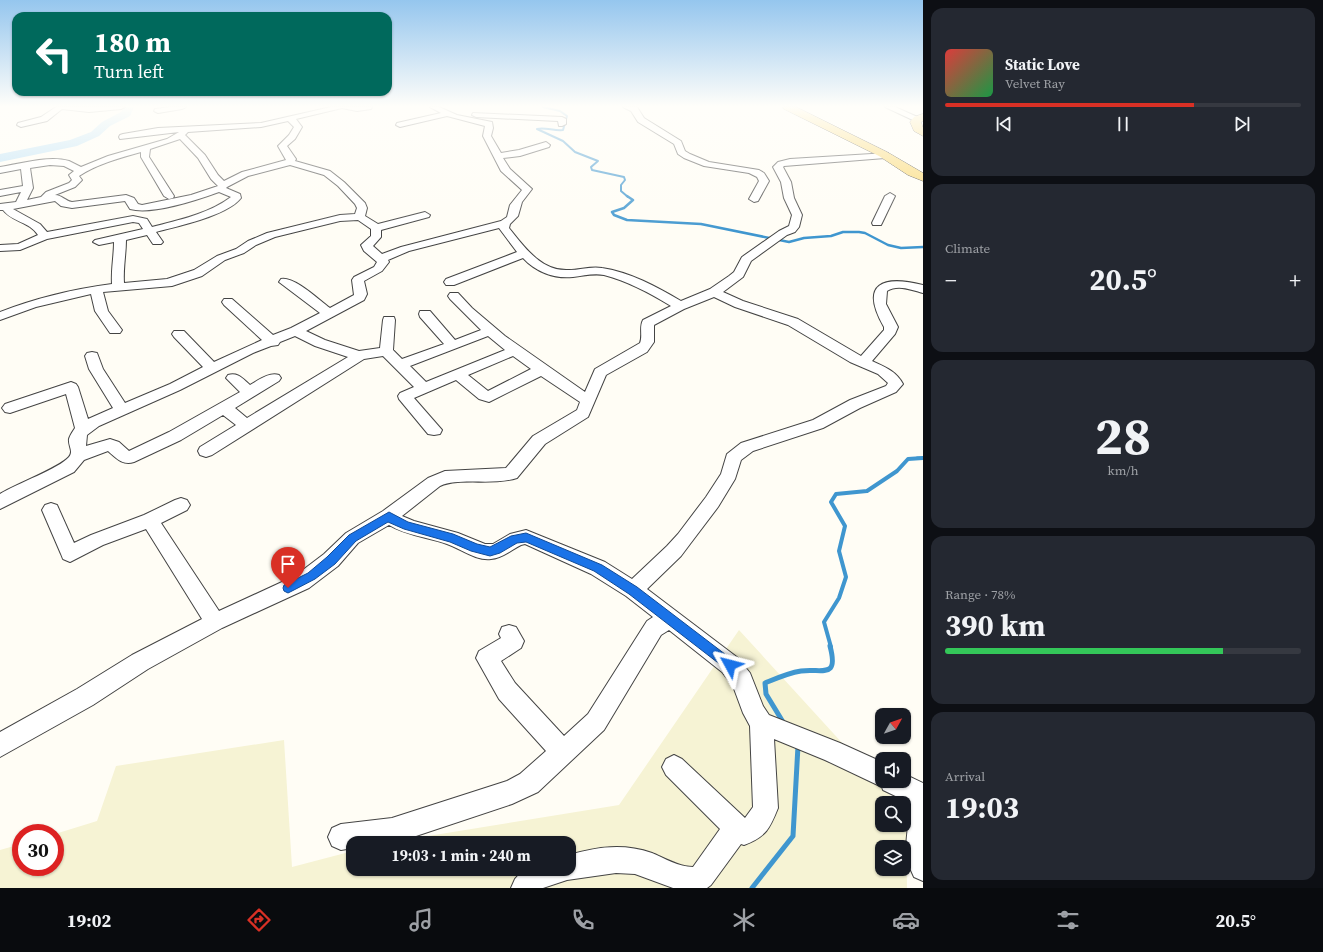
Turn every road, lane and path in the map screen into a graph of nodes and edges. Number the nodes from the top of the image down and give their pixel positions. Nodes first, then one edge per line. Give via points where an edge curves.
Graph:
1 (145, 148) edge
2 (146, 148) edge
3 (196, 148) edge
4 (284, 148) edge
5 (493, 148) edge
6 (535, 148) edge
7 (680, 148) edge
8 (873, 148) edge
9 (885, 155) junction
10 (498, 156) junction
11 (290, 162) junction
12 (919, 162) dead end
13 (900, 165) junction
14 (25, 166) junction
15 (0, 170) edge
16 (82, 170) junction
17 (923, 177) edge
18 (775, 183) junction
19 (222, 186) junction
20 (28, 188) junction
21 (0, 193) edge
22 (169, 196) dead end
23 (890, 196) dead end
24 (44, 199) junction
25 (754, 199) dead end
26 (20, 205) junction
27 (3, 207) edge
28 (425, 215) dead end
29 (360, 217) junction
30 (505, 223) junction
31 (877, 223) dead end
32 (376, 228) junction
33 (150, 230) junction
34 (44, 236) junction
35 (120, 237) junction
36 (99, 242) dead end
37 (157, 242) dead end
38 (0, 248) edge
39 (524, 254) junction
40 (380, 258) junction
41 (285, 282) dead end
42 (450, 282) dead end
43 (118, 287) junction
44 (923, 289) edge
45 (97, 290) junction
46 (714, 292) junction
47 (454, 296) dead end
48 (228, 302) dead end
49 (680, 306) junction
50 (328, 313) junction
51 (425, 314) dead end
52 (0, 316) edge
53 (389, 320) dead end
54 (115, 330) dead end
55 (296, 331) junction
56 (490, 331) junction
57 (179, 334) dead end
58 (273, 342) junction
59 (452, 345) junction
60 (516, 350) junction
61 (386, 352) junction
62 (92, 356) dead end
63 (359, 356) junction
64 (863, 363) junction
65 (400, 365) junction
66 (212, 368) junction
67 (541, 370) junction
68 (459, 374) junction
69 (233, 378) dead end
70 (274, 378) dead end
71 (423, 388) junction
72 (250, 393) junction
73 (588, 400) junction
74 (10, 408) dead end
75 (225, 408) junction
76 (122, 410) junction
77 (247, 426) junction
78 (83, 429) junction
79 (434, 430) dead end
80 (206, 451) dead end
81 (79, 456) junction
82 (0, 502) edge
83 (180, 505) dead end
84 (51, 510) dead end
85 (389, 516) junction
86 (150, 520) junction
87 (633, 590) junction
88 (669, 618) junction
89 (215, 622) junction
90 (509, 634) dead end
91 (761, 723) junction
92 (0, 745) edge
93 (563, 752) junction
94 (674, 767) dead end
95 (875, 772) edge
96 (906, 788) edge
97 (923, 796) edge
98 (738, 828) junction
99 (342, 837) dead end
100 (576, 866) edge
101 (923, 868) edge
102 (537, 876) edge
103 (524, 888) edge

1 - 16 street via 99,162
2 - 22 street via 147,162
3 - 19 street
4 - 11 street via 291,159
5 - 10 street
6 - 10 street
7 - 18 street via 685,155 703,163 758,173
8 - 9 main road
9 - 13 main road
9 - 18 street via 785,163 778,167
10 - 30 street via 506,171 527,189 516,203 514,216
11 - 19 street via 245,174
11 - 29 street via 332,177 360,203
12 - 13 main road
13 - 17 main road
14 - 15 street
14 - 16 street via 54,162 68,163 74,169
14 - 20 street
16 - 24 street via 74,175 77,180 72,185 49,194
18 - 25 street
18 - 46 street via 794,205 797,215 794,227 746,259 739,274
19 - 24 street via 193,198 142,208 134,207 126,198 72,205 56,198
19 - 33 street via 236,196 227,206
20 - 21 street
20 - 26 street
23 - 31 street
24 - 26 street
26 - 27 street
27 - 34 street via 37,226
28 - 32 street
29 - 32 street
29 - 43 street via 340,218 271,235 221,258 198,273 168,283
30 - 39 street via 504,228
30 - 40 street
32 - 40 street via 376,237 368,244 368,249
33 - 34 street via 143,221 133,220
33 - 35 street
33 - 37 street
34 - 38 street via 20,247
35 - 36 street
35 - 43 street
39 - 42 street
39 - 49 street via 536,264 554,273 597,271 638,283
40 - 50 street via 382,265 358,280 360,297
41 - 50 street
43 - 45 street
44 - 64 street via 892,285 882,289 878,298 891,328
45 - 52 street via 32,304
45 - 54 street via 100,311
46 - 49 street
46 - 64 street via 739,304 793,322
47 - 56 street
48 - 58 street
49 - 73 street via 648,324 648,340 642,349 600,372
50 - 55 street
51 - 59 street
53 - 61 street
55 - 58 street
55 - 63 street via 320,343
56 - 59 street
56 - 60 street
57 - 66 street
58 - 66 street via 248,350
59 - 65 street
60 - 67 street
60 - 68 street
61 - 63 street via 372,352
61 - 65 street
62 - 76 street via 96,369
63 - 77 street
64 - 87 street via 893,378 896,384 818,424 747,447 739,452 733,458 730,475 684,539
65 - 71 street
66 - 76 street
67 - 68 street via 490,397 484,396
67 - 73 street
68 - 71 street
69 - 72 street
70 - 72 street
71 - 79 street via 405,396
72 - 75 street
73 - 85 street via 583,413 539,440 511,474 445,477 424,489
74 - 78 street via 71,387
75 - 77 street
75 - 81 street via 128,458 114,447 106,445
76 - 78 street
77 - 80 street
78 - 81 street via 78,440
81 - 82 street via 68,468
83 - 86 street
84 - 86 street via 70,554 97,540
85 - 87 street via 396,522 453,538 484,550 496,550 515,538 534,540 598,568
85 - 89 street via 352,538 331,560 302,582
86 - 89 street
87 - 88 street
88 - 91 street via 730,665 742,680 754,713
88 - 93 street via 654,628 596,722
89 - 92 street via 140,662 85,697
90 - 93 street via 514,641 487,658 507,691
91 - 95 street via 832,751
91 - 98 street via 766,808 752,830 744,832
93 - 99 street via 529,783 512,792 392,831
94 - 98 street
96 - 97 street
97 - 101 street via 918,857
98 - 100 street via 702,876 694,881 644,863 623,859 601,859
102 - 103 street via 528,880

